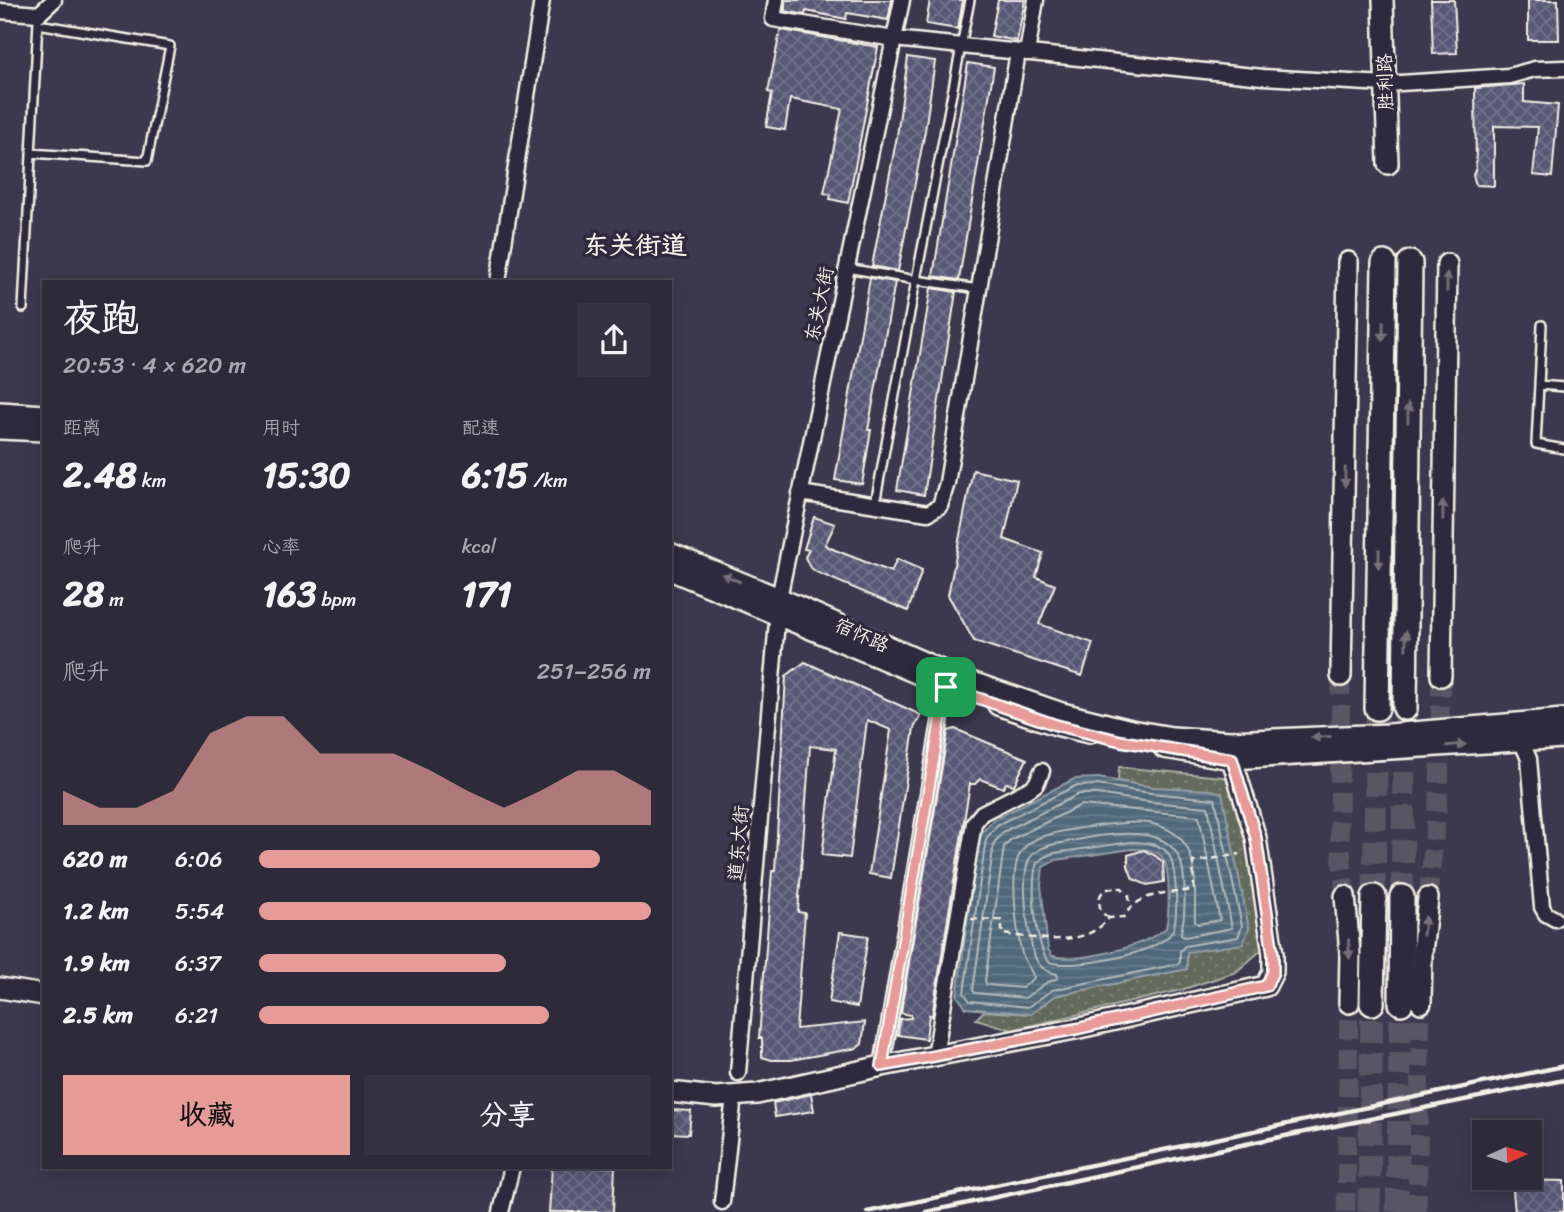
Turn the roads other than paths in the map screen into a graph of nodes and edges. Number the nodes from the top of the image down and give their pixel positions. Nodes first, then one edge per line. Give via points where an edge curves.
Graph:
1 (54, 0) edge
2 (542, 0) edge
3 (776, 0) edge
4 (902, 0) edge
5 (970, 0) edge
6 (1036, 0) edge
7 (1383, 0) edge
8 (0, 11) edge
9 (38, 19) junction
10 (894, 39) junction
11 (961, 46) junction
12 (1022, 53) junction
13 (1564, 68) edge
14 (1385, 84) junction
15 (31, 153) junction
16 (1388, 164) dead end
17 (1348, 262) dead end
18 (1384, 263) dead end
19 (1410, 263) dead end
20 (1447, 264) dead end
21 (846, 268) junction
22 (916, 279) junction
23 (498, 280) edge
24 (979, 289) junction
25 (23, 308) dead end
26 (1542, 325) dead end
27 (1539, 385) junction
28 (1564, 387) edge
29 (0, 412) edge
30 (42, 415) edge
31 (0, 429) edge
32 (42, 431) edge
33 (1564, 449) edge
34 (800, 493) junction
35 (875, 505) junction
36 (672, 554) edge
37 (672, 571) edge
38 (778, 607) junction
39 (1341, 676) tunnel mouth
40 (1441, 676) tunnel mouth
41 (946, 687) junction
42 (1377, 708) tunnel mouth
43 (1405, 708) tunnel mouth
44 (1564, 719) edge
45 (1514, 722) junction
46 (1564, 738) edge
47 (1521, 741) junction
48 (1388, 742) junction
49 (1232, 759) junction
50 (1042, 771) dead end
51 (1345, 896) tunnel mouth
52 (1374, 897) tunnel mouth
53 (1402, 897) tunnel mouth
54 (1427, 898) tunnel mouth
55 (1555, 919) dead end
56 (0, 988) edge
57 (42, 995) edge
58 (1349, 1003) tunnel mouth
59 (1372, 1003) tunnel mouth
60 (1411, 1003) joint
61 (935, 1056) junction
62 (882, 1066) junction
63 (738, 1073) dead end
64 (672, 1092) edge
65 (733, 1105) dead end
66 (512, 1169) edge
67 (722, 1202) dead end
68 (502, 1212) edge

1 - 9 street
2 - 23 street
3 - 10 street via 773,19
4 - 10 street, 东关大街
5 - 11 lane
6 - 12 street
7 - 14 main road, 胜利路
8 - 9 street
9 - 15 lane
9 - 15 lane via 170,46 146,161
10 - 11 street
10 - 21 street, 东关大街
11 - 12 street
11 - 22 lane
12 - 14 street
12 - 24 street
13 - 14 street
14 - 16 main road, 胜利路
15 - 25 lane
17 -> 39 main road
18 -> 42 main road
43 -> 19 main road
40 -> 20 main road
21 - 22 lane
21 - 34 street, 东关大街
22 - 24 lane
22 - 35 lane
24 - 35 street via 940,506 928,513
26 - 27 lane
27 - 28 lane
27 - 33 lane via 1536,444
29 - 30 main road
31 - 32 main road
34 - 35 street
34 - 38 street, 东关大街
38 -> 36 main road, 宿怀路
37 - 38 main road, 宿怀路
38 - 41 main road, 宿怀路
48 -> 38 main road, 宿怀路 via 1230,741 1131,730 1062,713 957,677
38 - 63 street, 道东大街
41 - 49 main road, 宿怀路 via 1056,725
41 - 62 street
44 - 45 main road
45 - 47 street
45 - 48 main road
46 - 47 main road
48 -> 47 main road
47 - 55 street via 1529,759 1542,907
48 - 49 main road, 宿怀路
49 - 61 main road via 1256,838 1273,954 1273,972 1266,986
50 - 61 street via 1031,788 982,813 974,823
51 -> 58 main road
52 - 59 main road
53 - 60 main road
60 -> 54 main road
56 - 57 main road
61 - 62 main road
62 - 64 main road via 757,1094 716,1097
65 - 67 street
66 - 68 street

